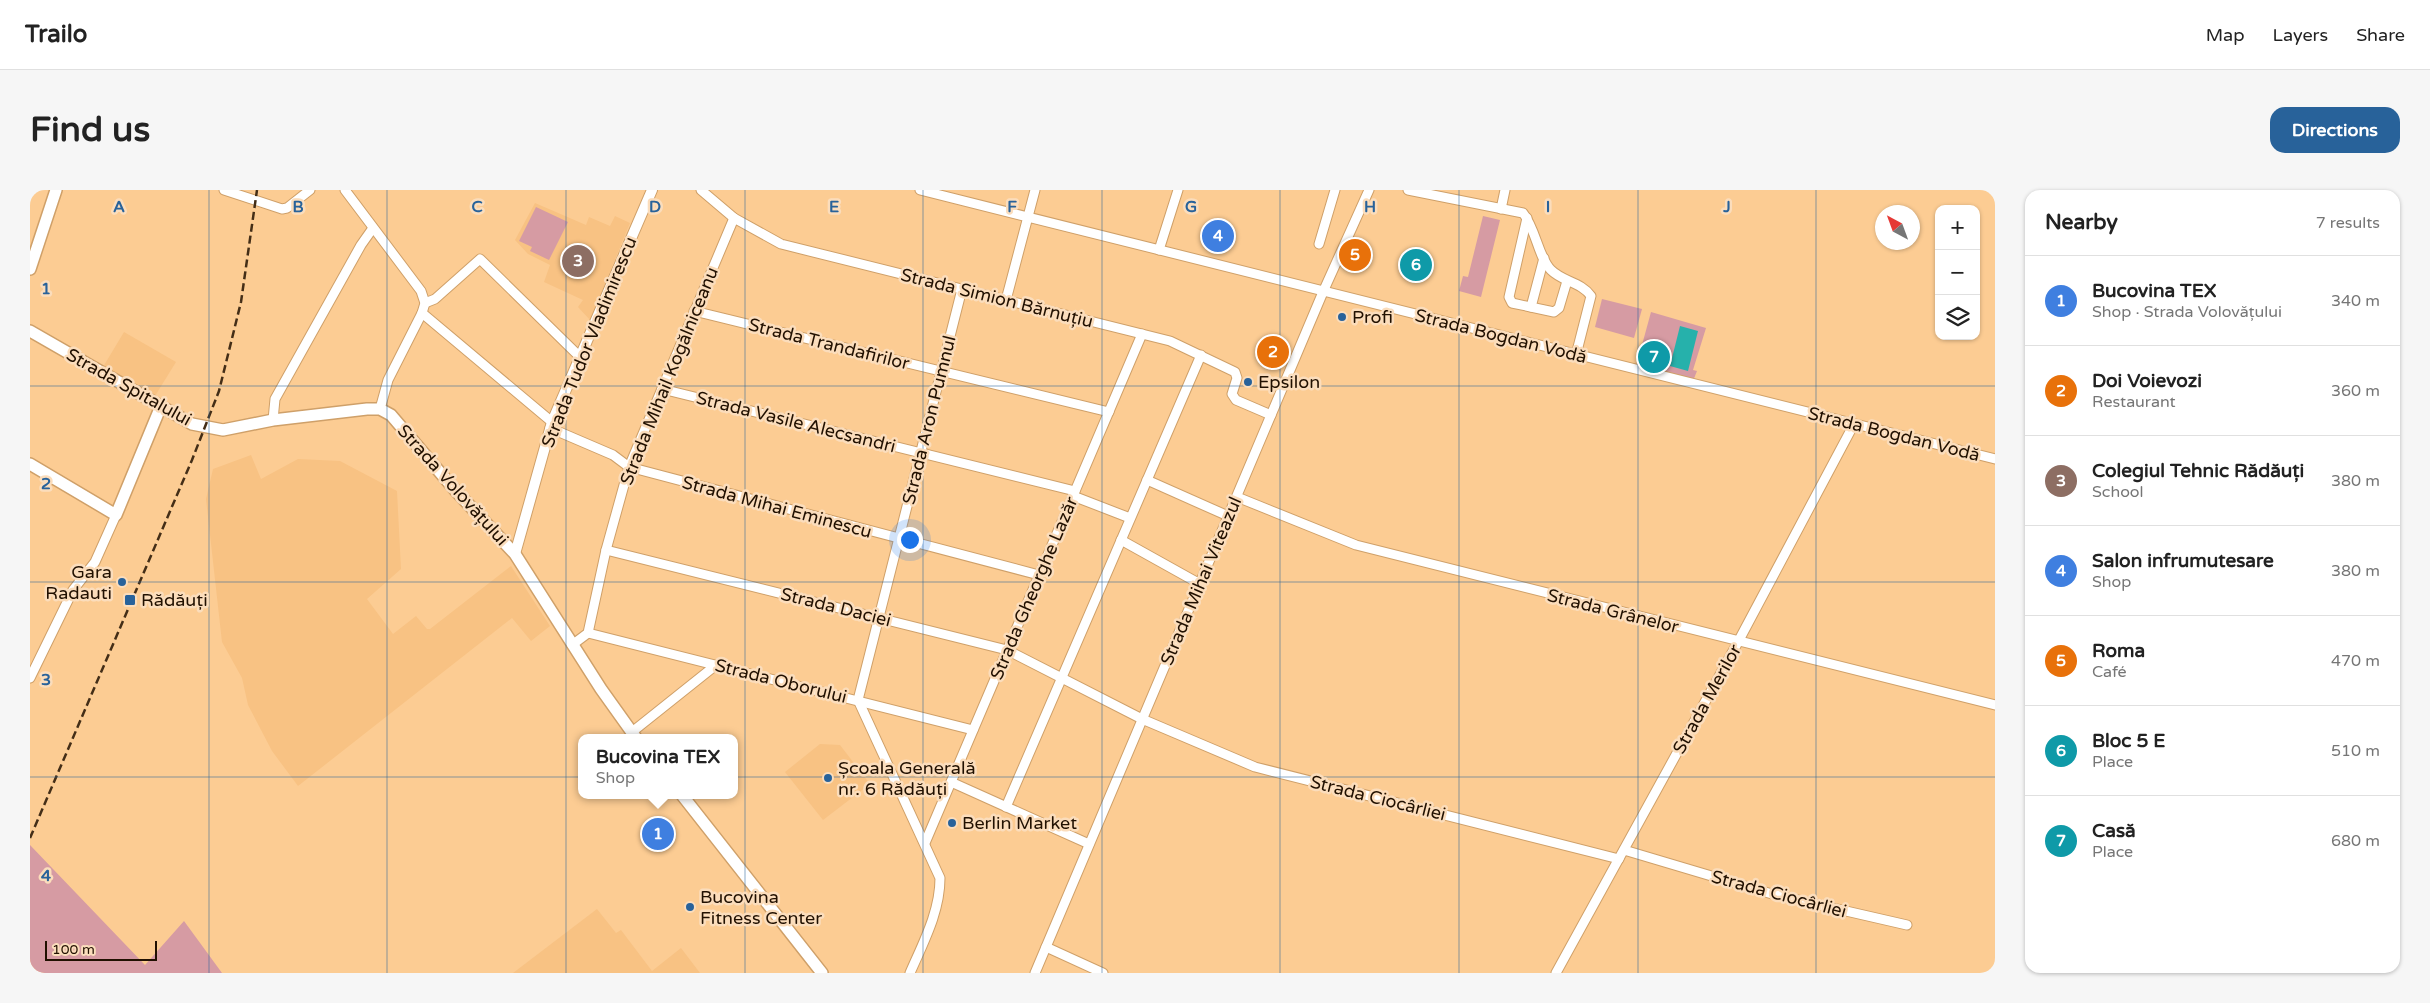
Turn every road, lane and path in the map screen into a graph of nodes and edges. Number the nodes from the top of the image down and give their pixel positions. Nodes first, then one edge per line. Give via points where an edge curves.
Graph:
1 (56, 190) edge
2 (224, 190) edge
3 (310, 190) edge
4 (345, 190) edge
5 (652, 190) edge
6 (701, 190) edge
7 (920, 190) edge
8 (1035, 190) edge
9 (1178, 190) edge
10 (1335, 190) edge
11 (1369, 190) edge
12 (1408, 190) edge
13 (1505, 190) edge
14 (245, 193) edge
15 (1501, 209) junction
16 (1028, 217) junction
17 (734, 218) junction
18 (1527, 218) junction
19 (373, 228) junction
20 (1319, 244) dead end
21 (1159, 250) junction
22 (1544, 258) junction
23 (30, 269) edge
24 (1567, 281) junction
25 (962, 290) junction
26 (1323, 292) junction
27 (1006, 300) junction
28 (425, 303) junction
29 (1531, 307) junction
30 (694, 311) junction
31 (422, 313) junction
32 (30, 331) edge
33 (1142, 334) junction
34 (1201, 355) junction
35 (1576, 355) junction
36 (580, 358) junction
37 (941, 371) junction
38 (662, 388) junction
39 (161, 406) junction
40 (380, 409) junction
41 (1109, 412) junction
42 (1271, 415) junction
43 (273, 420) junction
44 (1854, 424) junction
45 (551, 425) junction
46 (921, 452) junction
47 (1995, 459) edge
48 (30, 464) edge
49 (628, 467) junction
50 (1147, 480) junction
51 (1074, 493) junction
52 (1237, 497) junction
53 (116, 515) junction
54 (1228, 516) junction
55 (1130, 518) junction
56 (899, 539) junction
57 (1121, 540) junction
58 (606, 550) junction
59 (515, 554) junction
60 (1039, 575) junction
61 (1200, 584) junction
62 (879, 618) junction
63 (588, 633) junction
64 (1738, 642) junction
65 (572, 645) junction
66 (1007, 650) junction
67 (716, 665) junction
68 (30, 678) edge
69 (1061, 678) junction
70 (858, 700) junction
71 (1995, 705) edge
72 (1142, 719) junction
73 (973, 730) junction
74 (633, 734) edge
75 (635, 734) edge
76 (951, 782) junction
77 (685, 799) edge
78 (1006, 806) junction
79 (925, 843) junction
80 (1089, 844) junction
81 (1624, 850) junction
82 (1619, 859) junction
83 (1907, 925) dead end
84 (1046, 947) junction
85 (822, 973) edge
86 (910, 973) edge
87 (1035, 973) edge
88 (1103, 973) edge
89 (1556, 973) edge

1 - 23 main road
2 - 14 street
3 - 14 street via 282,209
4 - 19 street
5 - 36 street, Strada Tudor Vladimirescu
6 - 17 street, Strada Simion Bărnuțiu
7 - 16 street, Strada Bogdan Vodă
8 - 16 street
9 - 21 street
10 - 20 street
11 - 26 street, Strada Mihai Viteazul
12 - 15 street
13 - 15 street
15 - 18 street via 1523,213
16 - 21 street, Strada Bogdan Vodă
16 - 27 street
17 - 25 street, Strada Simion Bărnuțiu via 780,244
17 - 30 street, Strada Mihail Kogălniceanu
18 - 22 street
18 - 29 street via 1509,297 1514,305
19 - 28 street via 421,292
19 - 43 street via 275,399
21 - 26 street, Strada Bogdan Vodă
22 - 24 street via 1550,270
22 - 29 street
24 - 29 street via 1559,308 1550,312
24 - 35 street via 1580,285 1591,296
25 - 27 street, Strada Simion Bărnuțiu
25 - 37 street, Strada Aron Pumnul
26 - 35 street, Strada Bogdan Vodă
26 - 42 street, Strada Mihai Viteazul
27 - 33 street, Strada Simion Bărnuțiu
28 - 31 street
28 - 36 street via 435,299 480,258
30 - 37 street, Strada Trandafirilor
30 - 38 street, Strada Mihail Kogălniceanu
31 - 40 street via 388,380
31 - 45 street, Strada Mihai Eminescu
32 - 39 main road, Strada Spitalului
33 - 34 street, Strada Simion Bărnuțiu via 1170,341
33 - 41 street, Strada Gheorghe Lazăr
34 - 42 street, Strada Simion Bărnuțiu via 1235,372 1237,378 1232,394 1236,400
34 - 50 street
35 - 44 street, Strada Bogdan Vodă
36 - 45 street, Strada Tudor Vladimirescu
37 - 41 street, Strada Trandafirilor
37 - 46 street, Strada Aron Pumnul
38 - 46 street, Strada Vasile Alecsandri
38 - 49 street, Strada Mihail Kogălniceanu
39 - 43 main road, Strada Spitalului via 192,424 216,429
39 - 53 main road
40 - 43 main road, Strada Spitalului
40 - 59 main road, Strada Volovățului via 391,416
41 - 51 street, Strada Gheorghe Lazăr
42 - 52 street, Strada Mihai Viteazul
44 - 47 street, Strada Bogdan Vodă
44 - 64 street, Strada Merilor
45 - 49 street, Strada Mihai Eminescu via 613,455
45 - 59 street, Strada Tudor Vladimirescu
46 - 51 street, Strada Vasile Alecsandri
46 - 56 street, Strada Aron Pumnul
48 - 53 main road
49 - 56 street, Strada Mihai Eminescu
49 - 58 street, Strada Mihail Kogălniceanu
50 - 54 street
50 - 55 street
51 - 55 street, Strada Vasile Alecsandri
51 - 60 street, Strada Gheorghe Lazăr
52 - 54 street, Strada Mihai Viteazul
52 - 64 street, Strada Grânelor via 1356,545
53 - 68 street via 95,562 73,590
54 - 61 street, Strada Mihai Viteazul
55 - 57 street
56 - 60 street, Strada Mihai Eminescu
56 - 62 street, Strada Aron Pumnul
57 - 61 street
57 - 69 street
58 - 62 street, Strada Daciei
58 - 63 street, Strada Mihail Kogălniceanu
59 - 65 main road, Strada Volovățului
60 - 66 street, Strada Gheorghe Lazăr
61 - 72 street, Strada Mihai Viteazul
62 - 66 street, Strada Daciei
62 - 70 street, Strada Aron Pumnul
63 - 65 street
63 - 67 street, Strada Oborului
64 - 71 street, Strada Grânelor
64 - 81 street, Strada Merilor
65 - 74 main road, Strada Volovățului
66 - 69 street, Strada Daciei
66 - 73 street, Strada Gheorghe Lazăr
67 - 70 street, Strada Oborului
67 - 75 street
69 - 72 street, Strada Ciocârliei
69 - 78 street
70 - 73 street, Strada Oborului
70 - 79 street
72 - 80 street, Strada Mihai Viteazul
72 - 82 street, Strada Ciocârliei via 1255,767
73 - 76 street, Strada Gheorghe Lazăr
76 - 78 street
76 - 79 street, Strada Gheorghe Lazăr
77 - 85 main road
78 - 80 street
79 - 86 street via 940,878 940,893
80 - 84 street, Strada Mihai Viteazul
81 - 82 street, Strada Merilor
81 - 83 street, Strada Ciocârliei via 1772,894
82 - 89 street, Strada Merilor
84 - 87 street, Strada Mihai Viteazul
84 - 88 street

